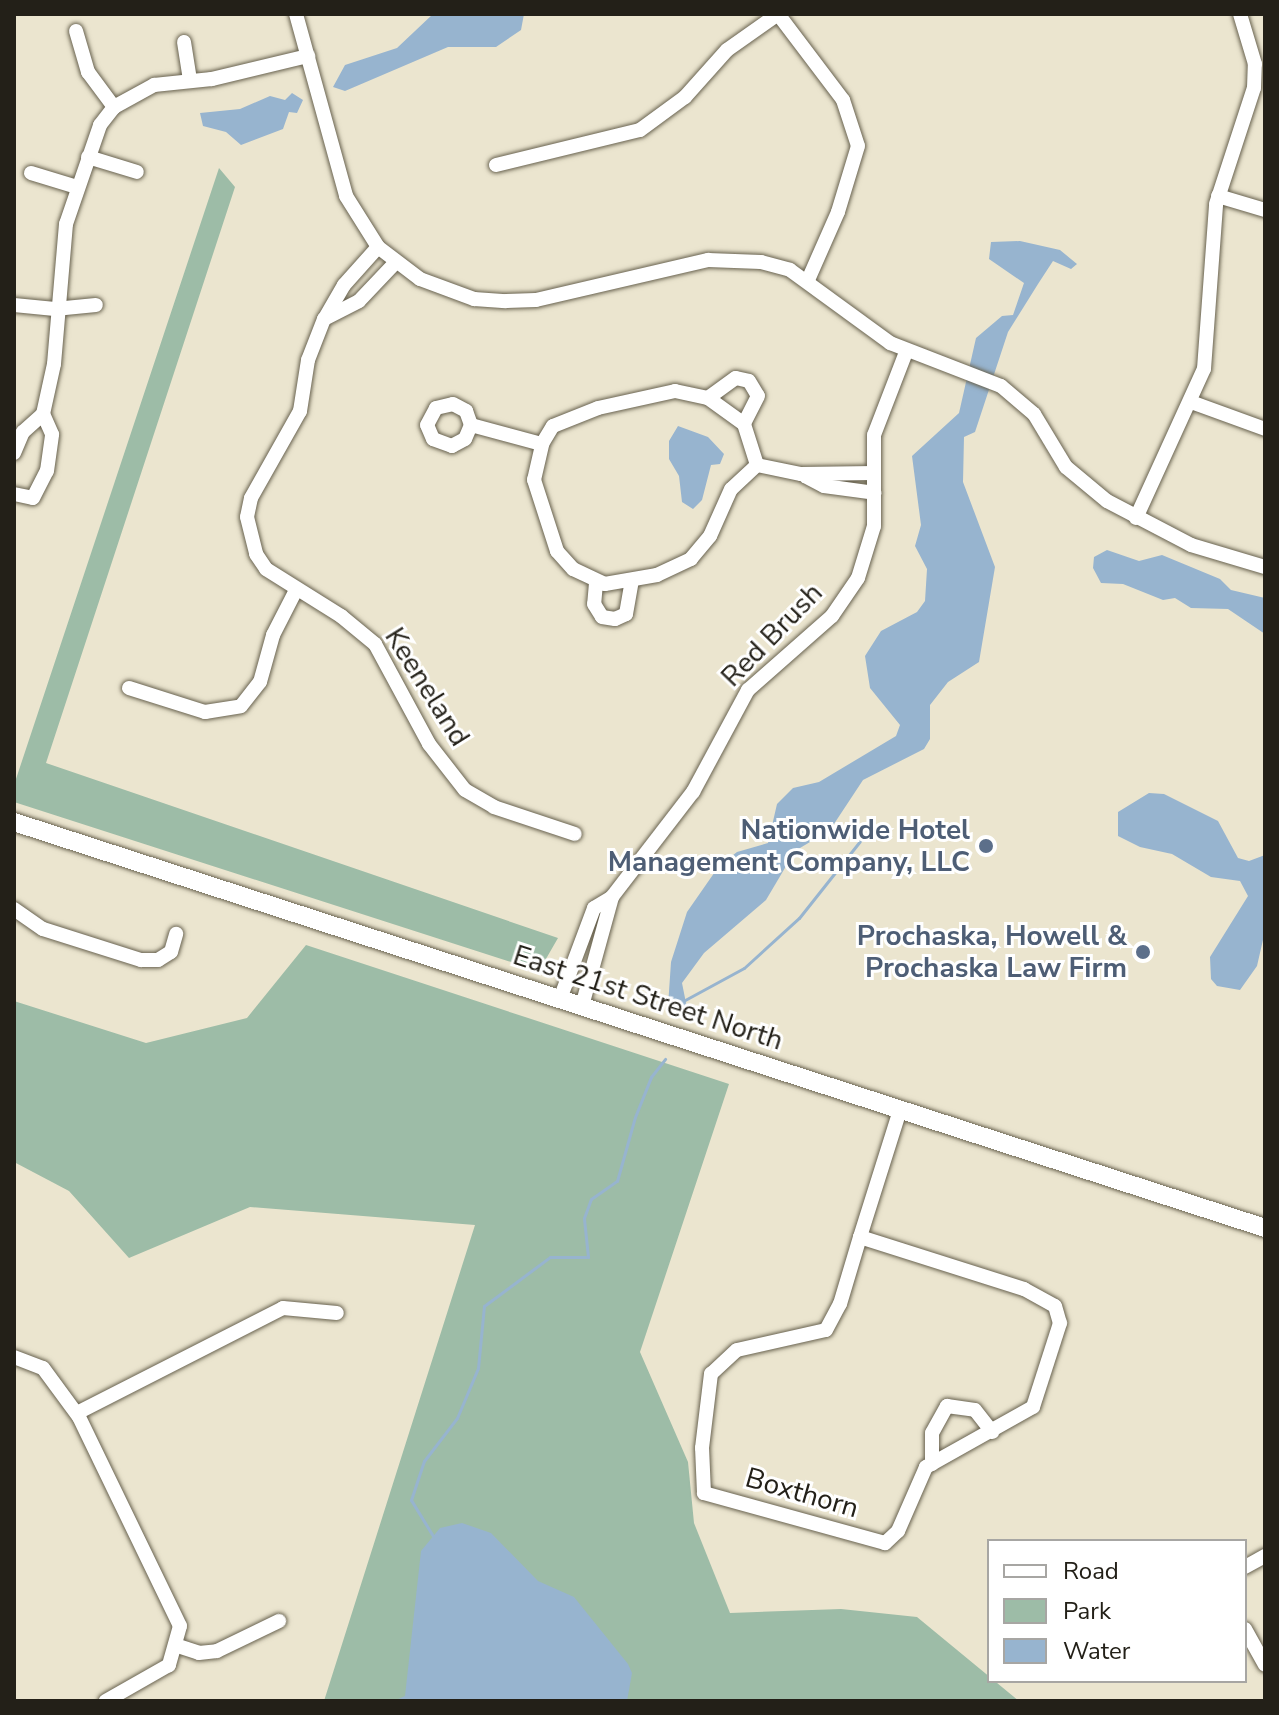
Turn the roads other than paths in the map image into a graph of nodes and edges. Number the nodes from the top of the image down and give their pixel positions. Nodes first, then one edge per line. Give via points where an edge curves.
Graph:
1 (296, 14) edge
2 (778, 14) edge
3 (1240, 14) edge
4 (76, 31) dead end
5 (184, 42) dead end
6 (308, 56) junction
7 (190, 80) junction
8 (114, 107) junction
9 (88, 157) junction
10 (496, 165) dead end
11 (137, 172) dead end
12 (31, 173) dead end
13 (77, 187) junction
14 (1218, 196) junction
15 (1265, 210) edge
16 (378, 247) junction
17 (395, 263) junction
18 (808, 280) junction
19 (14, 305) edge
20 (96, 305) dead end
21 (55, 309) junction
22 (324, 319) junction
23 (906, 352) junction
24 (708, 398) junction
25 (1191, 402) junction
26 (43, 414) junction
27 (744, 424) junction
28 (471, 425) dead end
29 (1265, 429) edge
30 (542, 444) junction
31 (14, 453) edge
32 (757, 465) junction
33 (874, 473) junction
34 (801, 474) junction
35 (875, 493) junction
36 (14, 494) edge
37 (1136, 518) junction
38 (1265, 567) edge
39 (632, 581) junction
40 (596, 583) junction
41 (296, 590) junction
42 (129, 688) dead end
43 (14, 822) edge
44 (575, 834) dead end
45 (612, 897) junction
46 (14, 909) edge
47 (176, 934) dead end
48 (560, 999) junction
49 (582, 1006) junction
50 (900, 1110) junction
51 (1265, 1228) edge
52 (860, 1237) junction
53 (337, 1313) dead end
54 (14, 1357) edge
55 (77, 1413) junction
56 (992, 1432) junction
57 (932, 1464) junction
58 (1265, 1556) edge
59 (1247, 1566) edge
60 (279, 1621) dead end
61 (1247, 1633) edge
62 (175, 1645) junction
63 (1265, 1665) edge
64 (106, 1701) edge

1 - 6 street
2 - 10 street via 727,50 685,97 640,130
2 - 18 street via 843,100 858,146 838,212
3 - 14 street via 1255,64 1254,88
4 - 8 street via 88,72
5 - 7 street
6 - 7 street
6 - 16 street via 346,196
7 - 8 street via 154,85
8 - 9 street
9 - 11 street
9 - 13 street
12 - 13 street
13 - 21 street
14 - 15 street
14 - 25 street via 1211,235 1208,341
16 - 17 street
16 - 22 street, Keeneland via 344,285
17 - 18 street via 445,291 506,301 536,300 708,260 761,262
17 - 22 street via 359,301
18 - 23 street
19 - 21 street
20 - 21 street
21 - 26 street via 54,364
22 - 41 street, Keeneland via 308,360 300,411 251,498 247,517 256,554 266,569
23 - 33 street, Red Brush via 874,435
23 - 37 street via 1001,386 1034,414 1066,467
24 - 27 street
24 - 27 street via 736,378 749,381 758,396
24 - 30 street via 675,391 598,408 553,426
25 - 29 street
25 - 37 street
26 - 31 street via 23,432
26 - 36 street via 53,452 44,481 33,498
27 - 32 street
28 - 30 street
30 - 40 street via 534,480 549,533 573,569
32 - 34 street
32 - 39 street via 731,489 710,536 691,559
33 - 34 street
33 - 35 street, Red Brush
34 - 35 street via 824,486
35 - 45 street, Red Brush via 868,553 845,598 748,690 693,792
37 - 38 street via 1191,545
39 - 40 street
39 - 40 street via 626,614 615,619 602,617 594,604
41 - 42 street via 273,635 260,682 241,706 205,712
41 - 44 street, Keeneland via 375,644 429,744 465,790 494,807
43 - 48 main road, East 21st Street North
45 - 48 street, Red Brush via 594,908 583,927
45 - 49 street, Red Brush
46 - 47 street via 43,929 141,960 158,960 171,952
48 - 49 main road, East 21st Street North
49 - 50 main road, East 21st Street North
50 - 51 main road, East 21st Street North
50 - 52 street
52 - 56 street via 1024,1289 1052,1304 1060,1323 1033,1407
52 - 57 street, Boxthorn via 840,1304 826,1330 737,1350 711,1374 702,1448 704,1493 885,1543 898,1531 915,1485
53 - 55 street via 283,1308
54 - 55 street via 43,1368
55 - 62 street via 180,1626
56 - 57 street
56 - 57 street via 975,1410 947,1406 932,1433
58 - 59 street
60 - 62 street via 217,1651 199,1653
61 - 63 street
62 - 64 street via 169,1665

